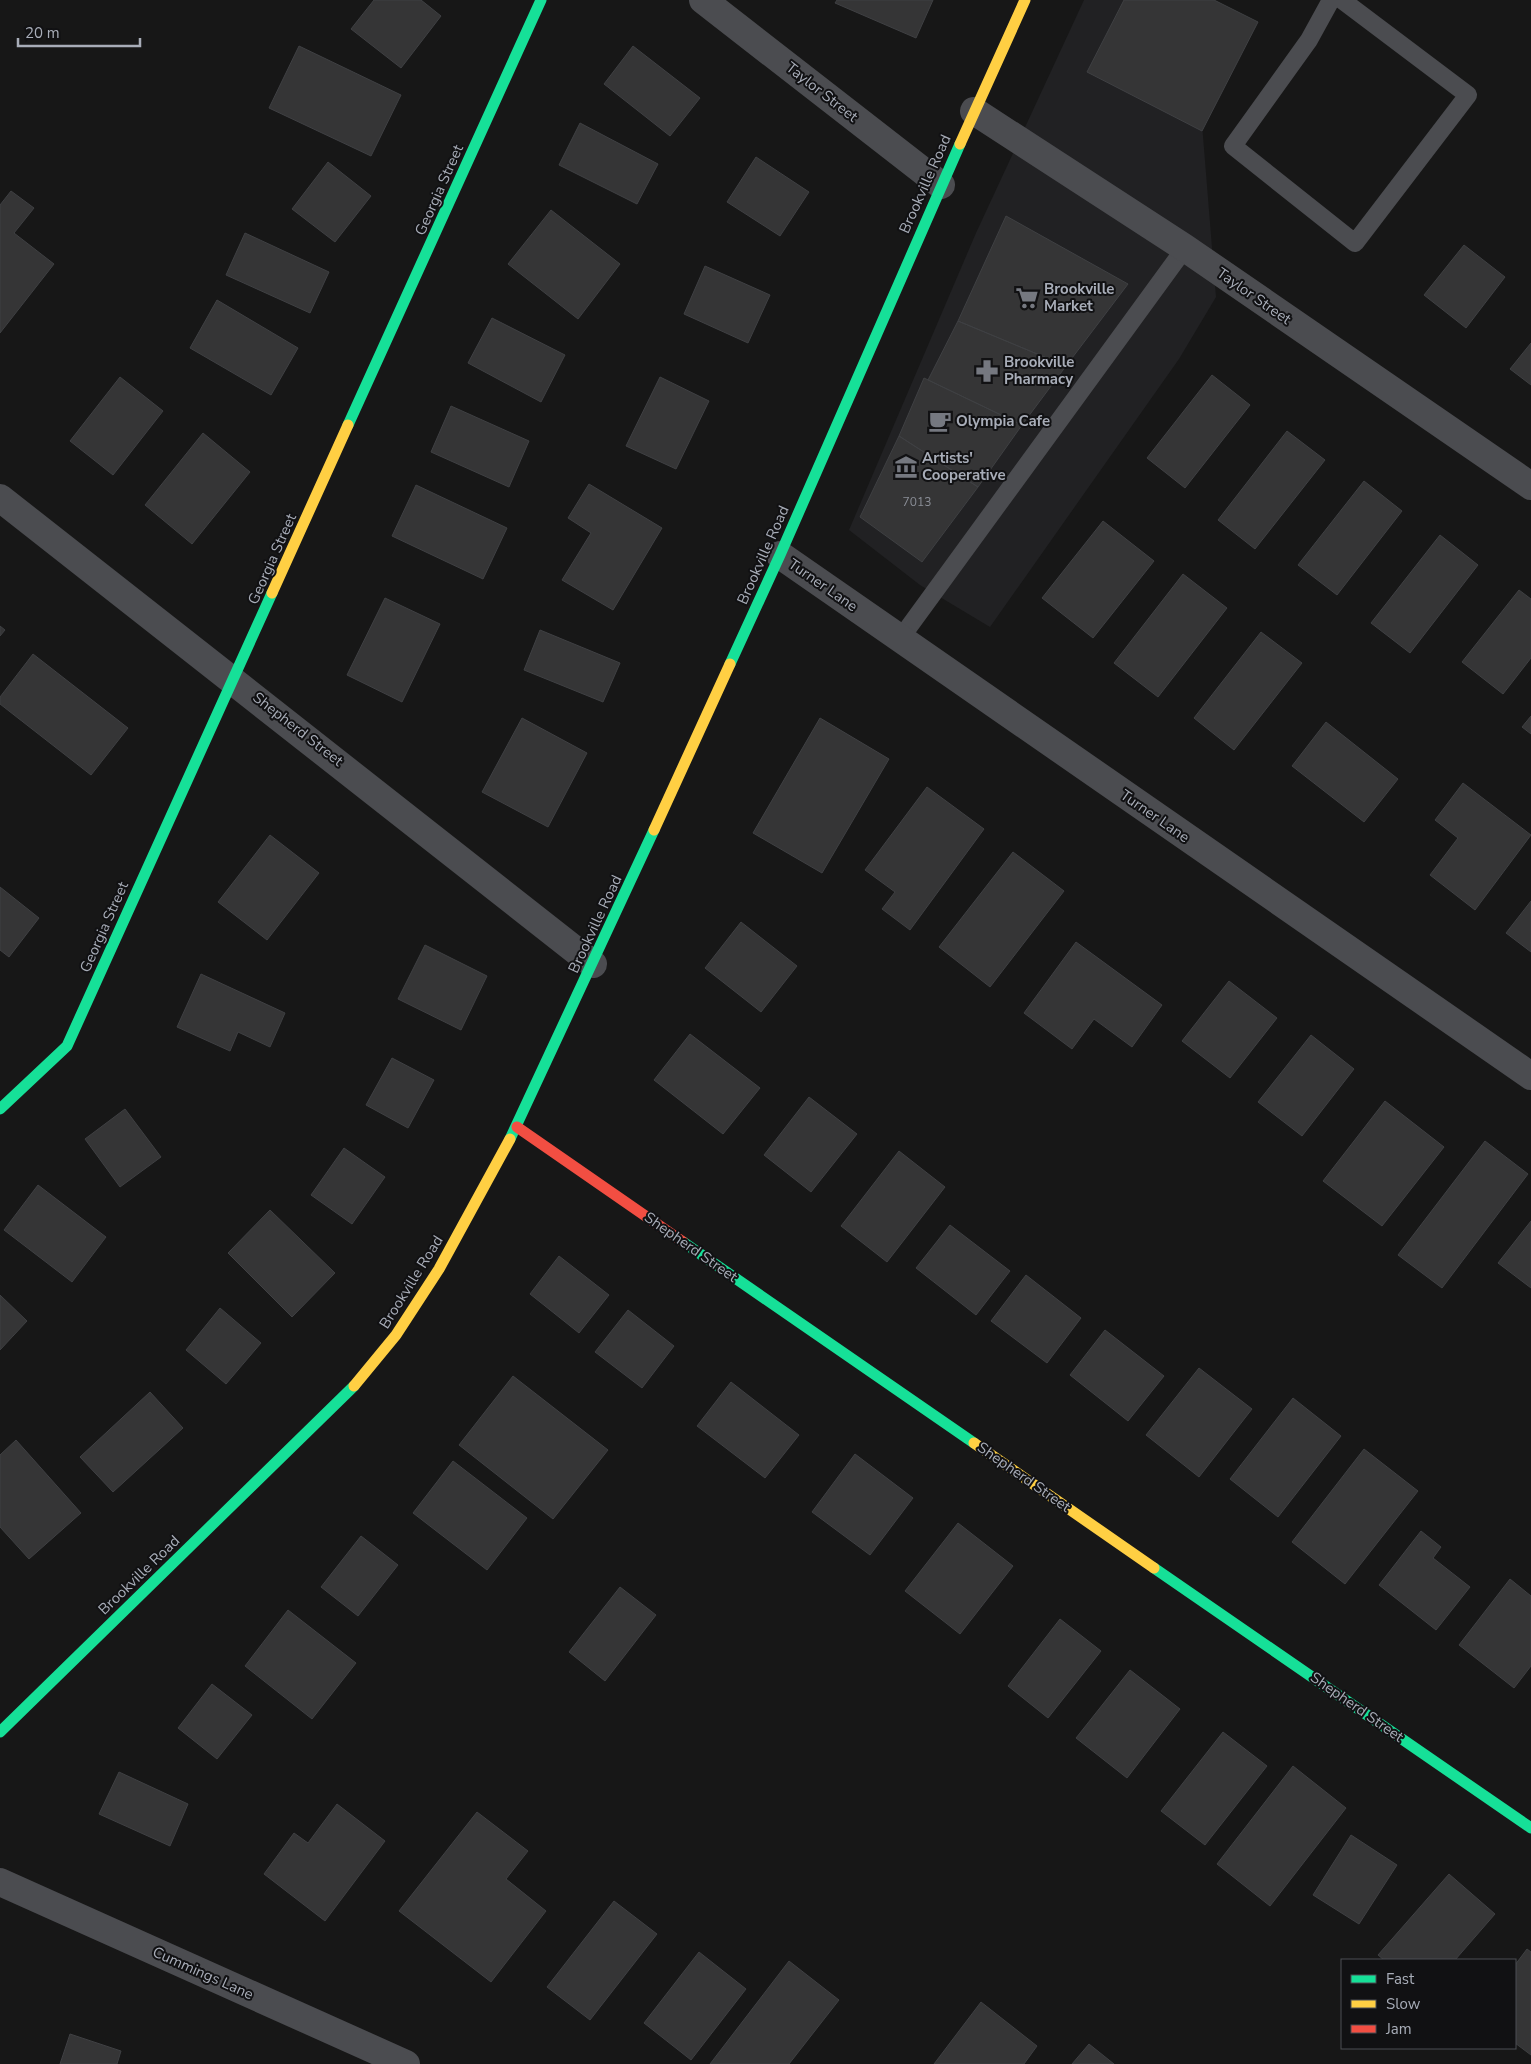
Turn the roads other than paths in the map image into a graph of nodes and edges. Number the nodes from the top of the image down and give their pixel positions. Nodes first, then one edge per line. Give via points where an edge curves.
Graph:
1 (541, 0) edge
2 (704, 0) edge
3 (1026, 0) edge
4 (1331, 0) edge
5 (1342, 0) edge
6 (974, 111) junction
7 (941, 185) junction
8 (1185, 248) junction
9 (1531, 486) edge
10 (0, 498) edge
11 (780, 555) junction
12 (900, 639) junction
13 (234, 680) junction
14 (594, 964) junction
15 (1531, 1076) edge
16 (0, 1109) edge
17 (517, 1127) junction
18 (0, 1732) edge
19 (1531, 1828) edge
20 (0, 1882) edge
21 (406, 2064) edge

1 - 13 street, Georgia Street
2 - 7 street, Taylor Street
3 - 6 street, Brookville Road
4 - 5 lane via 1310,40 1233,146 1355,242 1468,95
6 - 7 street, Brookville Road
6 - 8 street, Taylor Street
7 - 11 street, Brookville Road
8 - 9 street, Taylor Street
8 - 12 lane
10 - 13 street, Shepherd Street
11 - 12 street, Turner Lane
11 - 14 street, Brookville Road
12 - 15 street, Turner Lane
13 - 14 street, Shepherd Street
13 - 16 street, Georgia Street via 67,1046
14 - 17 street, Brookville Road
17 - 18 street, Brookville Road via 439,1270 396,1335 346,1395
17 - 19 street, Shepherd Street
20 - 21 street, Cummings Lane

